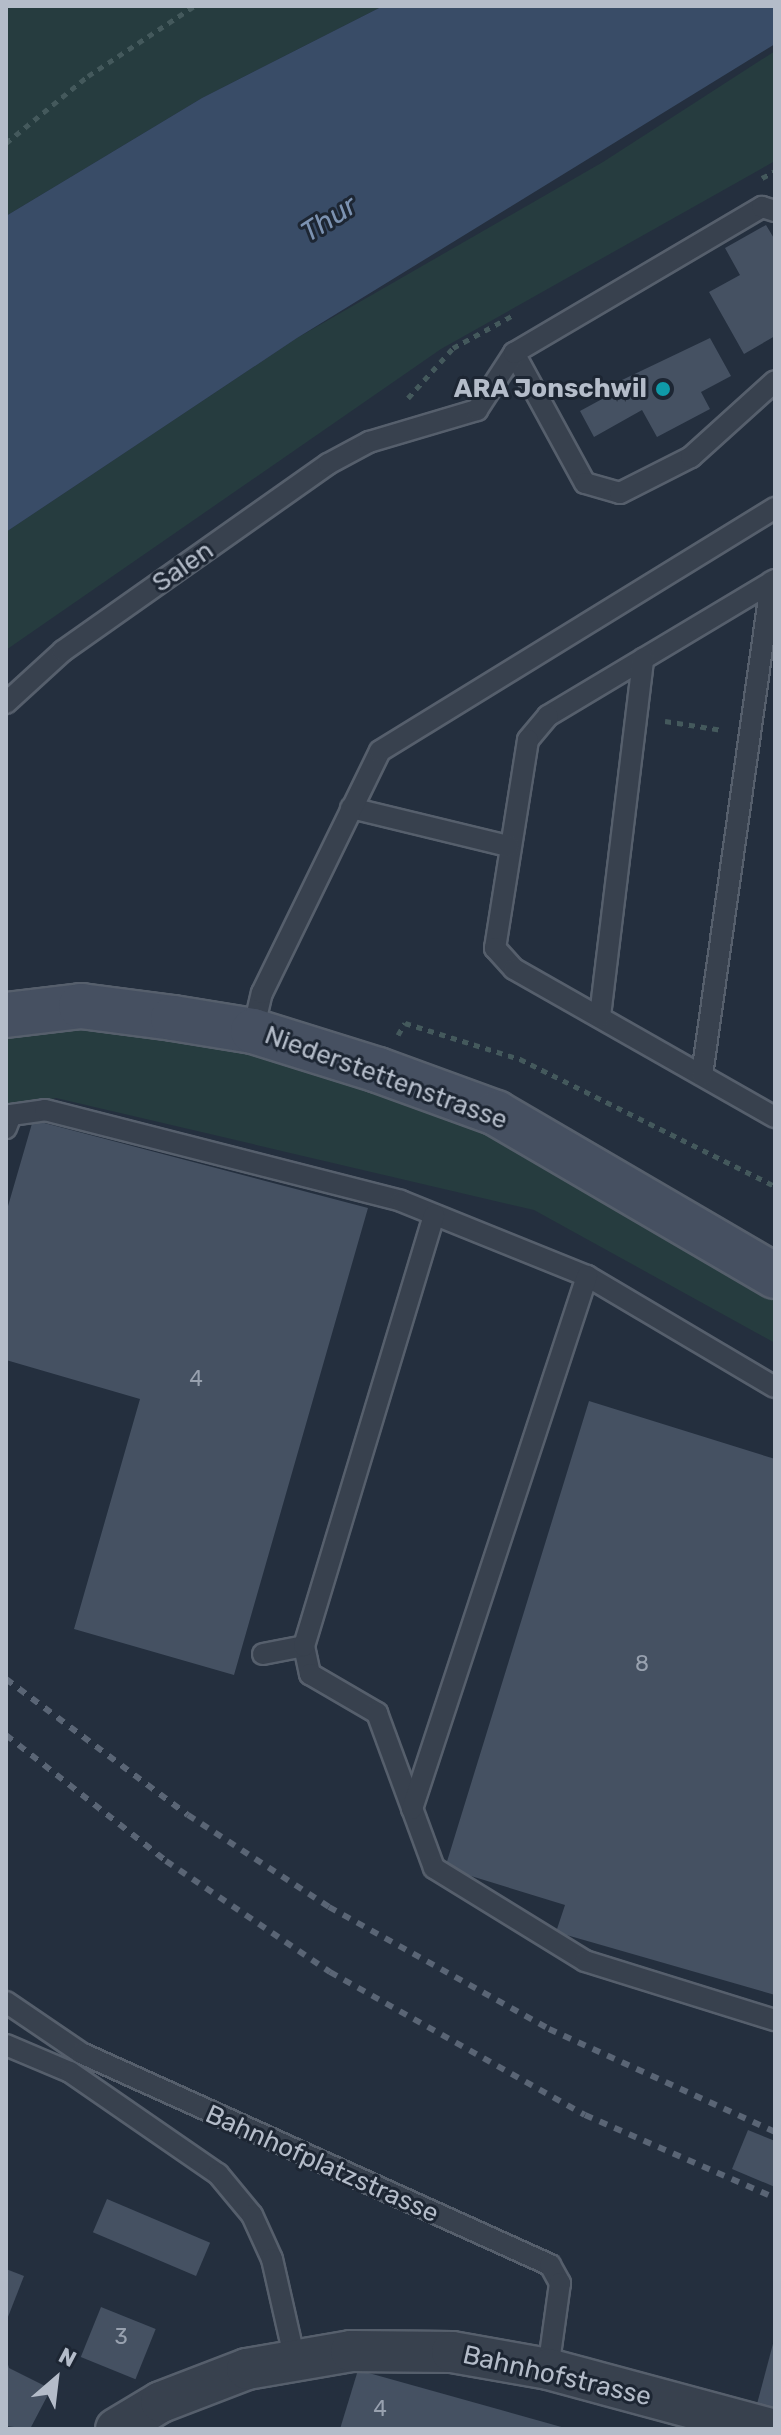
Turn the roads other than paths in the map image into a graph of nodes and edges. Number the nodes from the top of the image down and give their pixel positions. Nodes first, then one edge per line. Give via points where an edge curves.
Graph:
1 (775, 211) edge
2 (514, 353) junction
3 (775, 381) edge
4 (775, 508) edge
5 (773, 581) edge
6 (643, 659) junction
7 (6, 703) edge
8 (351, 808) junction
9 (508, 846) junction
10 (6, 1015) edge
11 (600, 1016) junction
12 (253, 1031) junction
13 (702, 1075) junction
14 (775, 1117) edge
15 (6, 1128) edge
16 (434, 1215) junction
17 (587, 1276) junction
18 (775, 1276) edge
19 (775, 1387) edge
20 (304, 1646) junction
21 (263, 1654) dead end
22 (412, 1809) junction
23 (6, 2002) edge
24 (775, 2020) edge
25 (6, 2045) edge
26 (81, 2053) junction
27 (70, 2072) junction
28 (295, 2360) junction
29 (548, 2369) junction
30 (116, 2429) edge
31 (770, 2429) edge

1 - 2 lane via 762,207
2 - 3 lane via 585,483 620,493 691,457
2 - 7 lane, Salen via 477,410 369,442 63,651
4 - 8 lane via 380,751
5 - 6 lane
5 - 13 lane
6 - 9 lane via 548,716 528,740
6 - 11 lane
8 - 9 lane
8 - 12 lane via 262,993
9 - 11 lane via 495,948 514,969
10 - 12 street, Niederstettenstrasse via 81,1006
11 - 13 lane
12 - 18 street, Niederstettenstrasse via 496,1113
13 - 14 lane
15 - 16 lane via 11,1115 45,1110
16 - 17 lane
16 - 20 lane
17 - 19 lane
17 - 22 lane
20 - 21 lane
20 - 22 lane via 310,1674 377,1713
22 - 24 lane via 434,1868 585,1961
23 - 26 lane, Bahnhofplatzstrasse
25 - 27 lane
26 - 27 lane
26 - 29 lane, Bahnhofplatzstrasse via 550,2265 560,2283
27 - 28 lane via 218,2174 252,2215 272,2259
28 - 29 street, Bahnhofstrasse via 351,2351 452,2352
28 - 30 street, Bahnhofstrasse via 247,2369
29 - 31 street, Bahnhofstrasse

